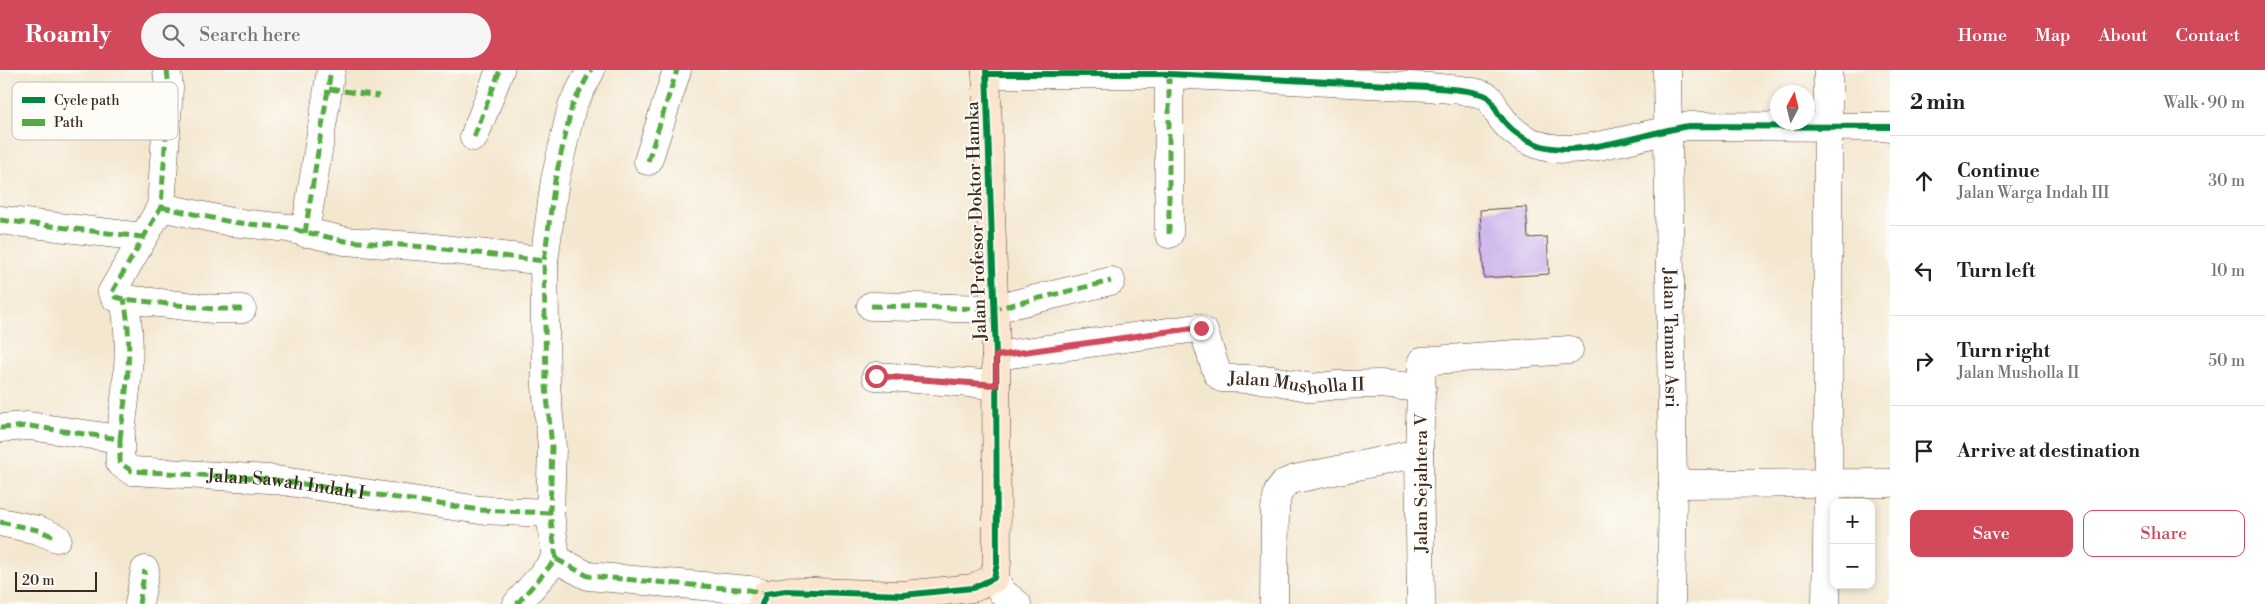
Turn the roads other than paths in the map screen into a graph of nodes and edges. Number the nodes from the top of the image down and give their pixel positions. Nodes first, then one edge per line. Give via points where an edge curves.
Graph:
1 (331, 70) edge
2 (500, 70) edge
3 (590, 70) edge
4 (677, 70) edge
5 (1667, 70) edge
6 (1828, 70) edge
7 (986, 72) edge
8 (1169, 74) junction
9 (1828, 126) junction
10 (1890, 127) edge
11 (1667, 129) junction
12 (474, 137) dead end
13 (166, 140) edge
14 (648, 161) dead end
15 (161, 207) junction
16 (0, 220) edge
17 (305, 233) junction
18 (1169, 234) dead end
19 (142, 237) junction
20 (544, 261) junction
21 (1111, 281) dead end
22 (124, 299) junction
23 (871, 306) dead end
24 (242, 309) dead end
25 (994, 309) junction
26 (1569, 350) dead end
27 (996, 356) junction
28 (1422, 374) junction
29 (876, 376) dead end
30 (996, 385) junction
31 (0, 428) edge
32 (120, 439) junction
33 (1419, 453) junction
34 (1890, 483) edge
35 (1673, 484) junction
36 (1828, 484) junction
37 (550, 513) junction
38 (0, 522) edge
39 (57, 538) dead end
40 (556, 559) junction
41 (144, 570) dead end
42 (994, 578) junction
43 (764, 599) edge
44 (903, 600) edge
45 (139, 604) edge
46 (517, 604) edge
47 (1017, 604) edge
48 (1274, 604) edge
49 (1422, 604) edge
50 (1670, 604) edge
51 (1826, 604) edge

1 - 17 street
2 - 12 street
3 - 20 street via 572,106 555,180
4 - 14 street
5 - 11 street, Jalan Taman Asri
6 - 9 street
7 - 8 street
7 - 25 street, Jalan Profesor Doktor Hamka
8 - 11 street via 1470,92 1489,98 1507,127 1520,136 1540,145 1564,149 1618,142
8 - 18 street
9 - 10 street
9 - 11 street via 1689,126
9 - 36 street
11 - 35 street, Jalan Taman Asri
13 - 15 street
15 - 17 street
15 - 19 street
16 - 19 street
17 - 20 street via 345,241
19 - 22 street via 112,292 114,297
20 - 37 street via 546,386 552,447
21 - 25 street
22 - 24 street
22 - 32 street via 130,357
23 - 25 street
25 - 27 street, Jalan Profesor Doktor Hamka
26 - 28 street, Jalan Musholla II
27 - 28 street, Jalan Musholla II via 1197,328 1204,332 1216,373 1222,378 1272,380 1312,388 1380,384
27 - 30 street, Jalan Profesor Doktor Hamka
28 - 33 street, Jalan Sejahtera V
29 - 30 street
30 - 42 street, Jalan Profesor Doktor Hamka via 997,563
31 - 32 street via 29,426
32 - 37 street, Jalan Sawah Indah I via 120,463 132,471 269,479 480,510
33 - 48 street via 1295,478 1285,483 1278,492 1275,509
33 - 49 street, Jalan Sejahtera V
34 - 36 street
35 - 36 street
35 - 50 street, Jalan Taman Asri
36 - 51 street
37 - 40 street
38 - 39 street via 38,530
40 - 43 street via 588,576 750,590
40 - 46 street
41 - 45 street
42 - 44 street via 973,588
42 - 47 street via 1002,592
43 - 44 street via 786,591

